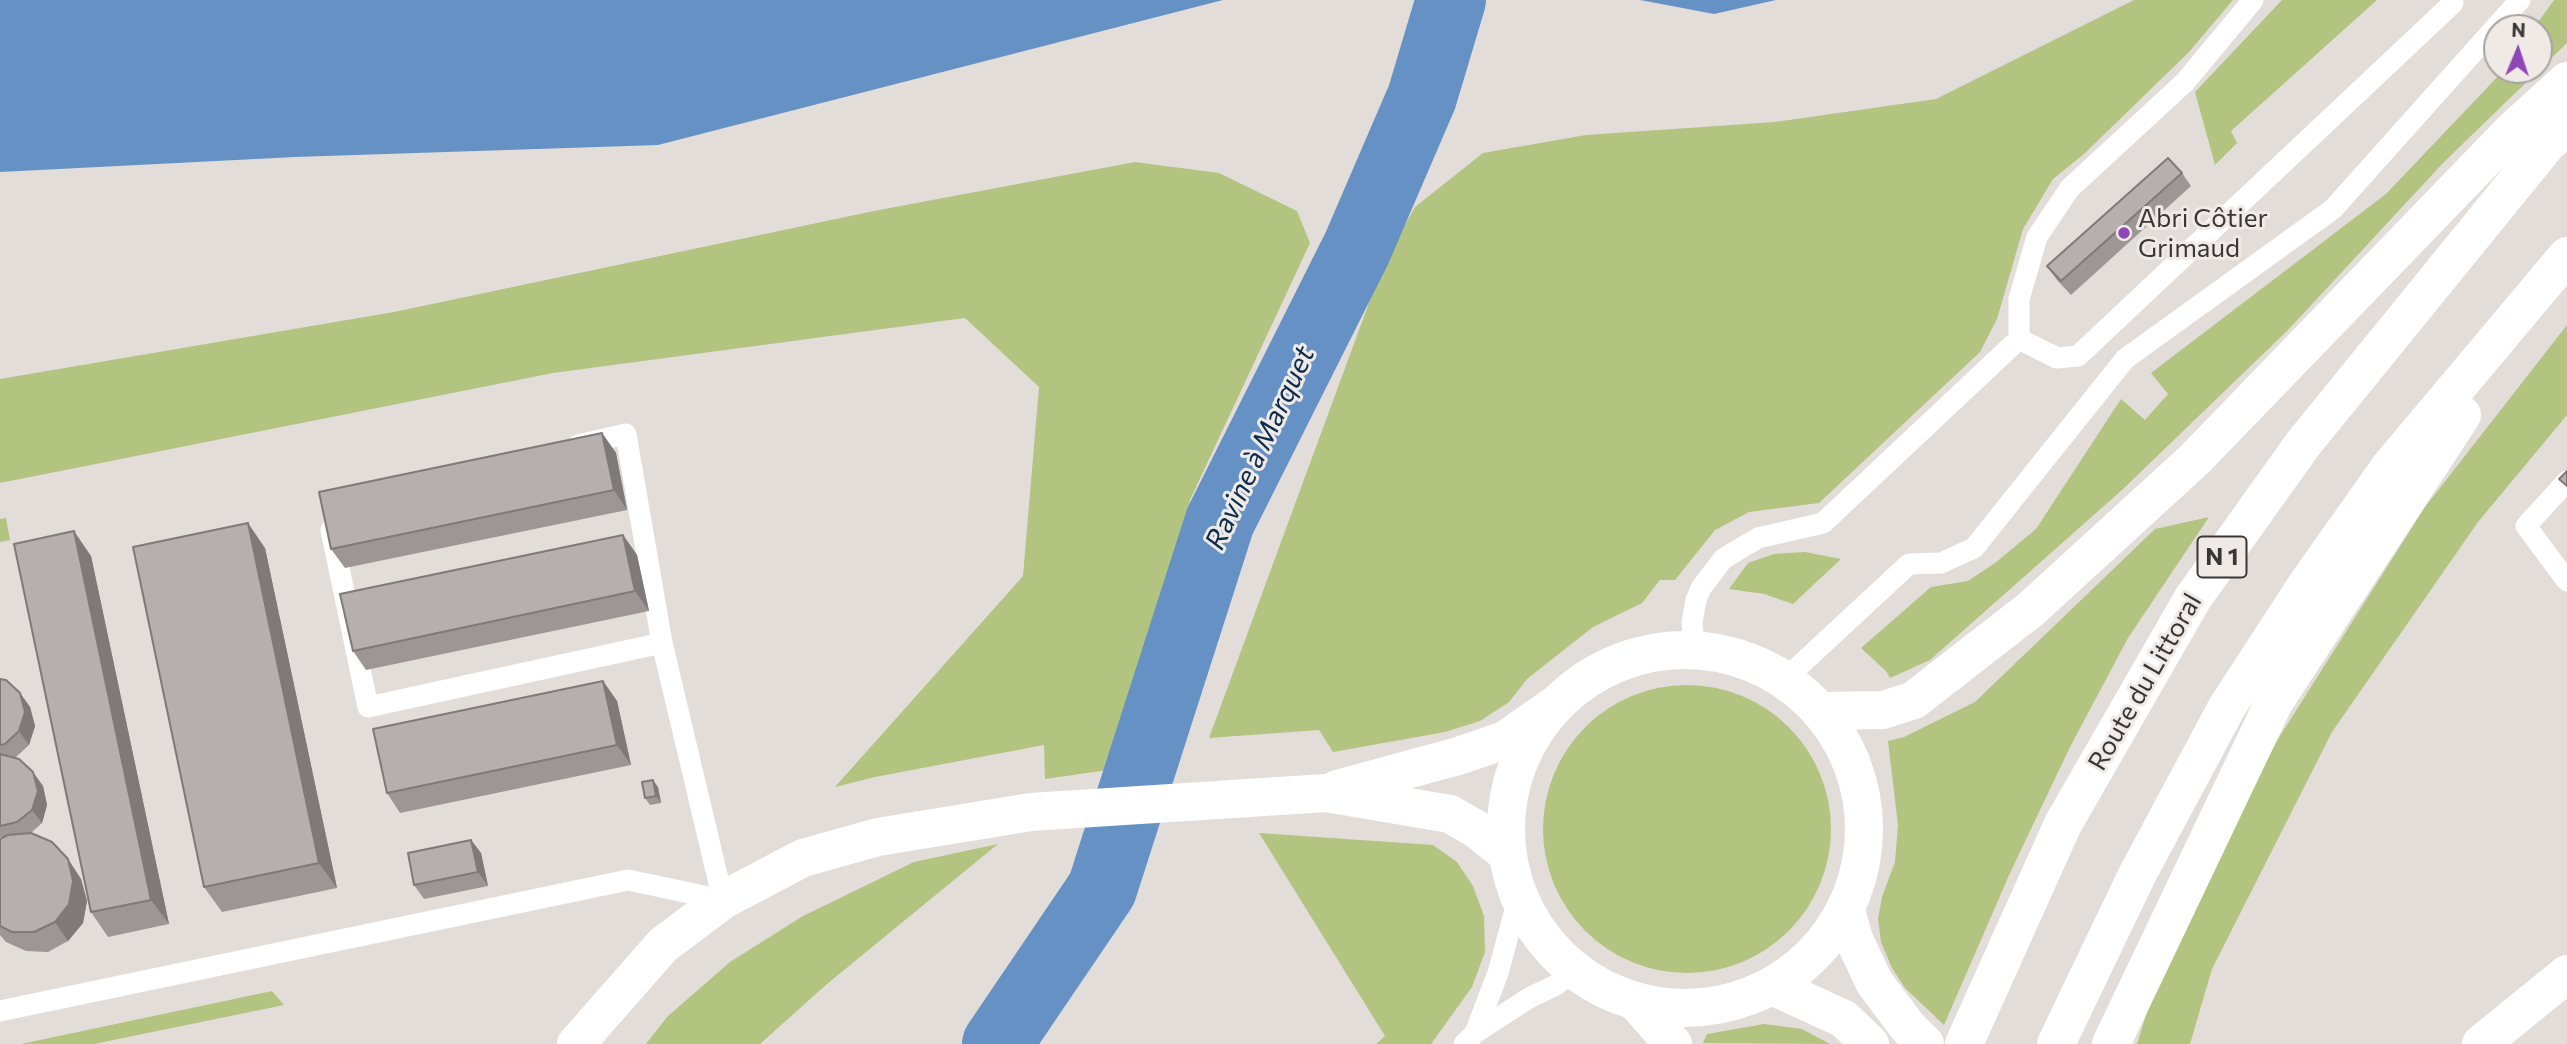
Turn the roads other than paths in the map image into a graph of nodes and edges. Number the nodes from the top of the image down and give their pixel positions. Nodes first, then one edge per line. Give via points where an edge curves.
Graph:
1 (2253, 0) edge
2 (2520, 0) edge
3 (2453, 3) dead end
4 (2567, 81) edge
5 (2567, 126) edge
6 (2567, 257) edge
7 (2019, 339) junction
8 (561, 448) edge
9 (2567, 481) edge
10 (327, 511) edge
11 (643, 532) junction
12 (616, 538) edge
13 (2567, 581) edge
14 (663, 643) junction
15 (1694, 649) junction
16 (1785, 680) junction
17 (1552, 706) junction
18 (1821, 711) junction
19 (1326, 793) junction
20 (1506, 853) junction
21 (1518, 899) junction
22 (723, 900) junction
23 (1846, 910) junction
24 (1574, 970) junction
25 (2567, 974) edge
26 (1772, 986) junction
27 (1634, 1001) junction
28 (0, 1011) edge
29 (1916, 1035) edge
30 (1470, 1038) edge
31 (576, 1044) edge
32 (1672, 1044) edge
33 (1870, 1044) edge
34 (1964, 1044) edge
35 (2056, 1044) edge
36 (2111, 1044) edge
37 (2481, 1044) edge

1 - 7 lane via 2185,82 2070,188 2038,237 2019,299
2 - 16 lane via 2333,209 2125,359 1974,548 1941,563 1909,564
3 - 7 lane via 2078,356 2057,358
4 - 18 main road via 2513,130 2195,459 2031,609 1914,700 1883,710
5 - 34 main road, Route du Littoral / N 1 via 2547,144 2303,444 2193,598 2063,824
6 - 35 main road via 2389,468 2262,652 2227,707 2137,875
6 - 36 main road via 2274,702
7 - 15 lane via 1823,523 1758,538 1723,559 1696,600
8 - 11 lane via 626,434
9 - 13 lane via 2526,526
10 - 14 lane via 352,599 368,707
11 - 12 lane
11 - 14 lane
14 - 22 lane
15 - 16 main road via 1741,658
15 - 17 main road via 1642,654 1593,674
16 - 18 main road
17 - 19 main road via 1505,740
17 - 20 main road via 1528,739 1512,775 1505,814
18 - 23 main road via 1845,747 1860,786 1863,850
19 - 20 main road via 1450,814
19 - 22 main road via 1031,813 878,837 803,858
20 - 21 main road
21 - 24 main road via 1532,926
21 - 30 lane via 1498,973
22 - 28 lane via 628,880
22 - 31 main road via 663,946
23 - 26 main road via 1815,954
23 - 29 main road via 1874,982
24 - 27 main road via 1602,989
24 - 30 lane
25 - 37 main road
26 - 27 main road via 1728,1003 1681,1009
26 - 33 main road via 1844,1019
27 - 32 main road

